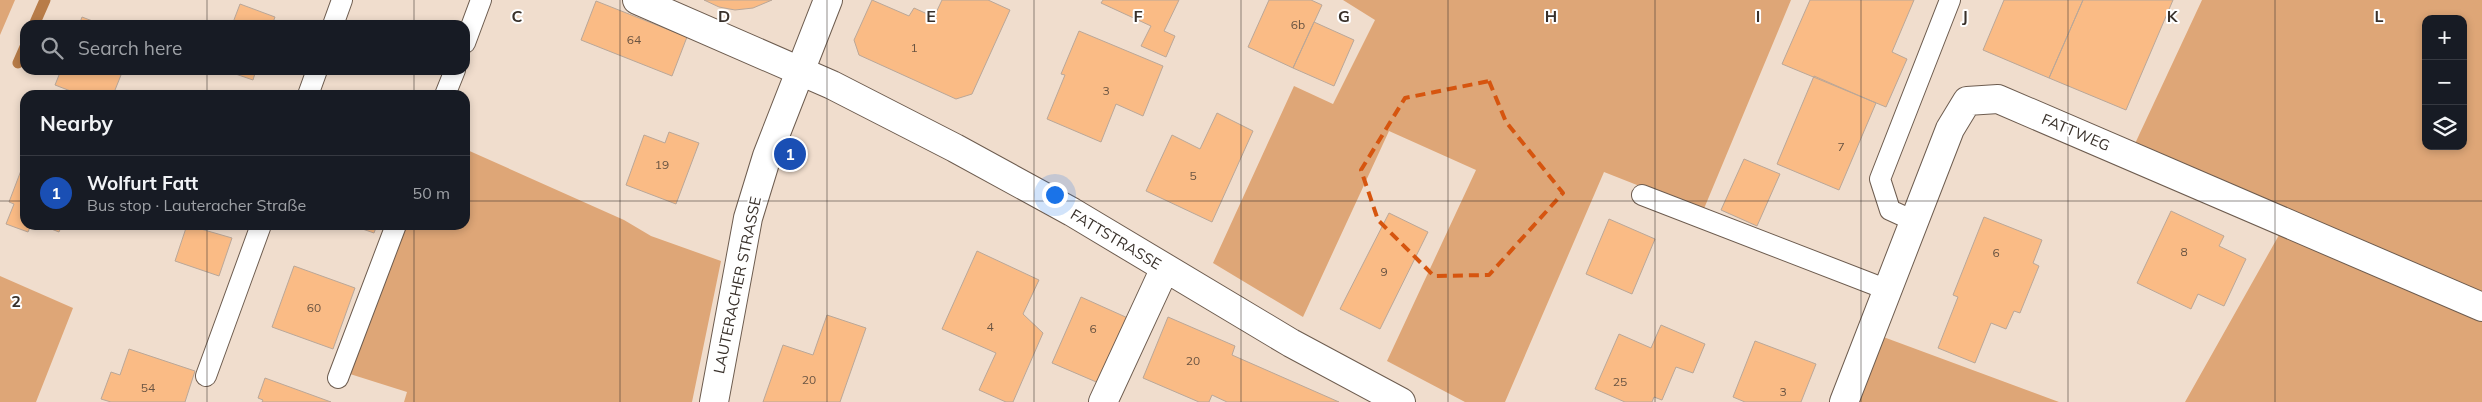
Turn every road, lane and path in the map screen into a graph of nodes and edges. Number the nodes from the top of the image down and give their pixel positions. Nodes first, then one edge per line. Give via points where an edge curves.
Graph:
1 (342, 0) edge
2 (481, 0) edge
3 (637, 0) edge
4 (828, 0) edge
5 (1950, 0) edge
6 (335, 20) edge
7 (470, 30) edge
8 (799, 72) junction
9 (315, 75) edge
10 (453, 75) edge
11 (310, 90) edge
12 (447, 90) edge
13 (1642, 195) dead end
14 (1914, 221) junction
15 (259, 230) edge
16 (394, 230) edge
17 (1165, 268) junction
18 (1888, 290) junction
19 (2482, 307) edge
20 (206, 376) dead end
21 (338, 378) dead end
22 (714, 402) edge
23 (1103, 402) edge
24 (1399, 402) edge
25 (1844, 402) edge

1 - 6 lane
2 - 7 lane
3 - 8 street, FATTSTRASSE
4 - 8 street, LAUTERACHER STRASSE
5 - 14 lane via 1880,179 1890,210
8 - 17 street, FATTSTRASSE via 873,105 992,167
8 - 22 street, LAUTERACHER STRASSE via 767,156 748,218
9 - 11 lane
10 - 12 lane
13 - 18 lane
14 - 18 street, FATTWEG
14 - 19 street, FATTWEG via 1950,129 1967,101 1998,99
15 - 20 lane
16 - 21 lane
17 - 23 street
17 - 24 street, FATTSTRASSE
18 - 25 street, FATTWEG

